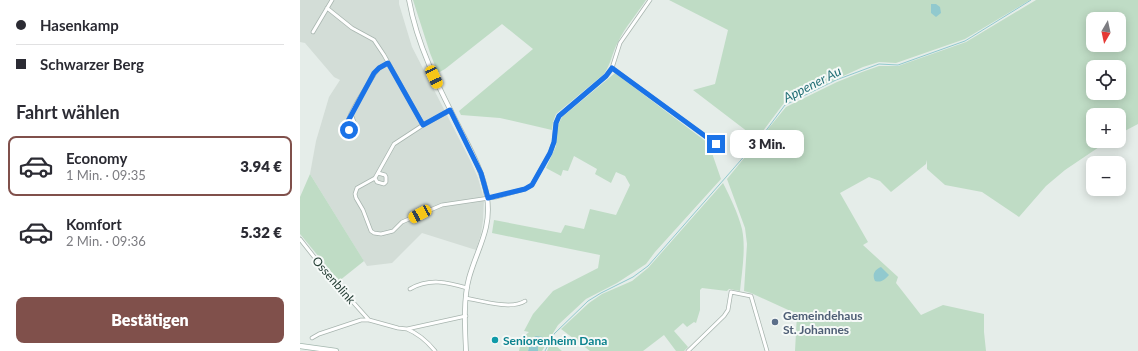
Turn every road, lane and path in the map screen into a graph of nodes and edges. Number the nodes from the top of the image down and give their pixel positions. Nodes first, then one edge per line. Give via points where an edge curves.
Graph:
1 (332, 0) edge
2 (409, 0) edge
3 (650, 0) edge
4 (327, 8) junction
5 (313, 32) dead end
6 (388, 63) junction
7 (612, 68) junction
8 (450, 110) junction
9 (351, 114) junction
10 (423, 125) junction
11 (716, 144) dead end
12 (378, 173) junction
13 (375, 178) junction
14 (488, 198) junction
15 (300, 239) edge
16 (467, 288) junction
17 (410, 289) dead end
18 (466, 298) junction
19 (525, 301) dead end
20 (466, 316) junction
21 (369, 320) junction
22 (407, 329) junction
23 (312, 338) dead end
24 (300, 346) edge
25 (336, 351) edge
26 (435, 351) edge
27 (466, 351) edge
28 (688, 351) edge
29 (767, 351) edge

1 - 4 street
2 - 8 street via 421,46
3 - 7 street via 620,43
4 - 5 street
4 - 6 street via 352,28 374,40
6 - 9 street via 374,73
6 - 10 street
7 - 11 street
7 - 14 street via 559,116 550,153 532,185
8 - 10 street
8 - 14 street via 481,173
9 - 9 street via 346,128 352,131 356,127
10 - 12 street via 394,144
12 - 13 street
12 - 13 street via 385,175 386,182 380,183
13 - 14 street via 357,188 355,194 371,231 378,234 393,231 402,222 442,205
14 - 16 street via 484,237
15 - 21 street, Ossenblink
16 - 17 street via 436,282
16 - 18 street
18 - 19 street via 506,305 517,305
18 - 20 street
20 - 22 street, Ossenblink
20 - 27 street
21 - 22 street, Ossenblink
21 - 23 street, Ossenblink via 361,320
22 - 26 street via 426,340
24 - 25 main road
28 - 29 street via 724,316 728,310 731,292 751,296

